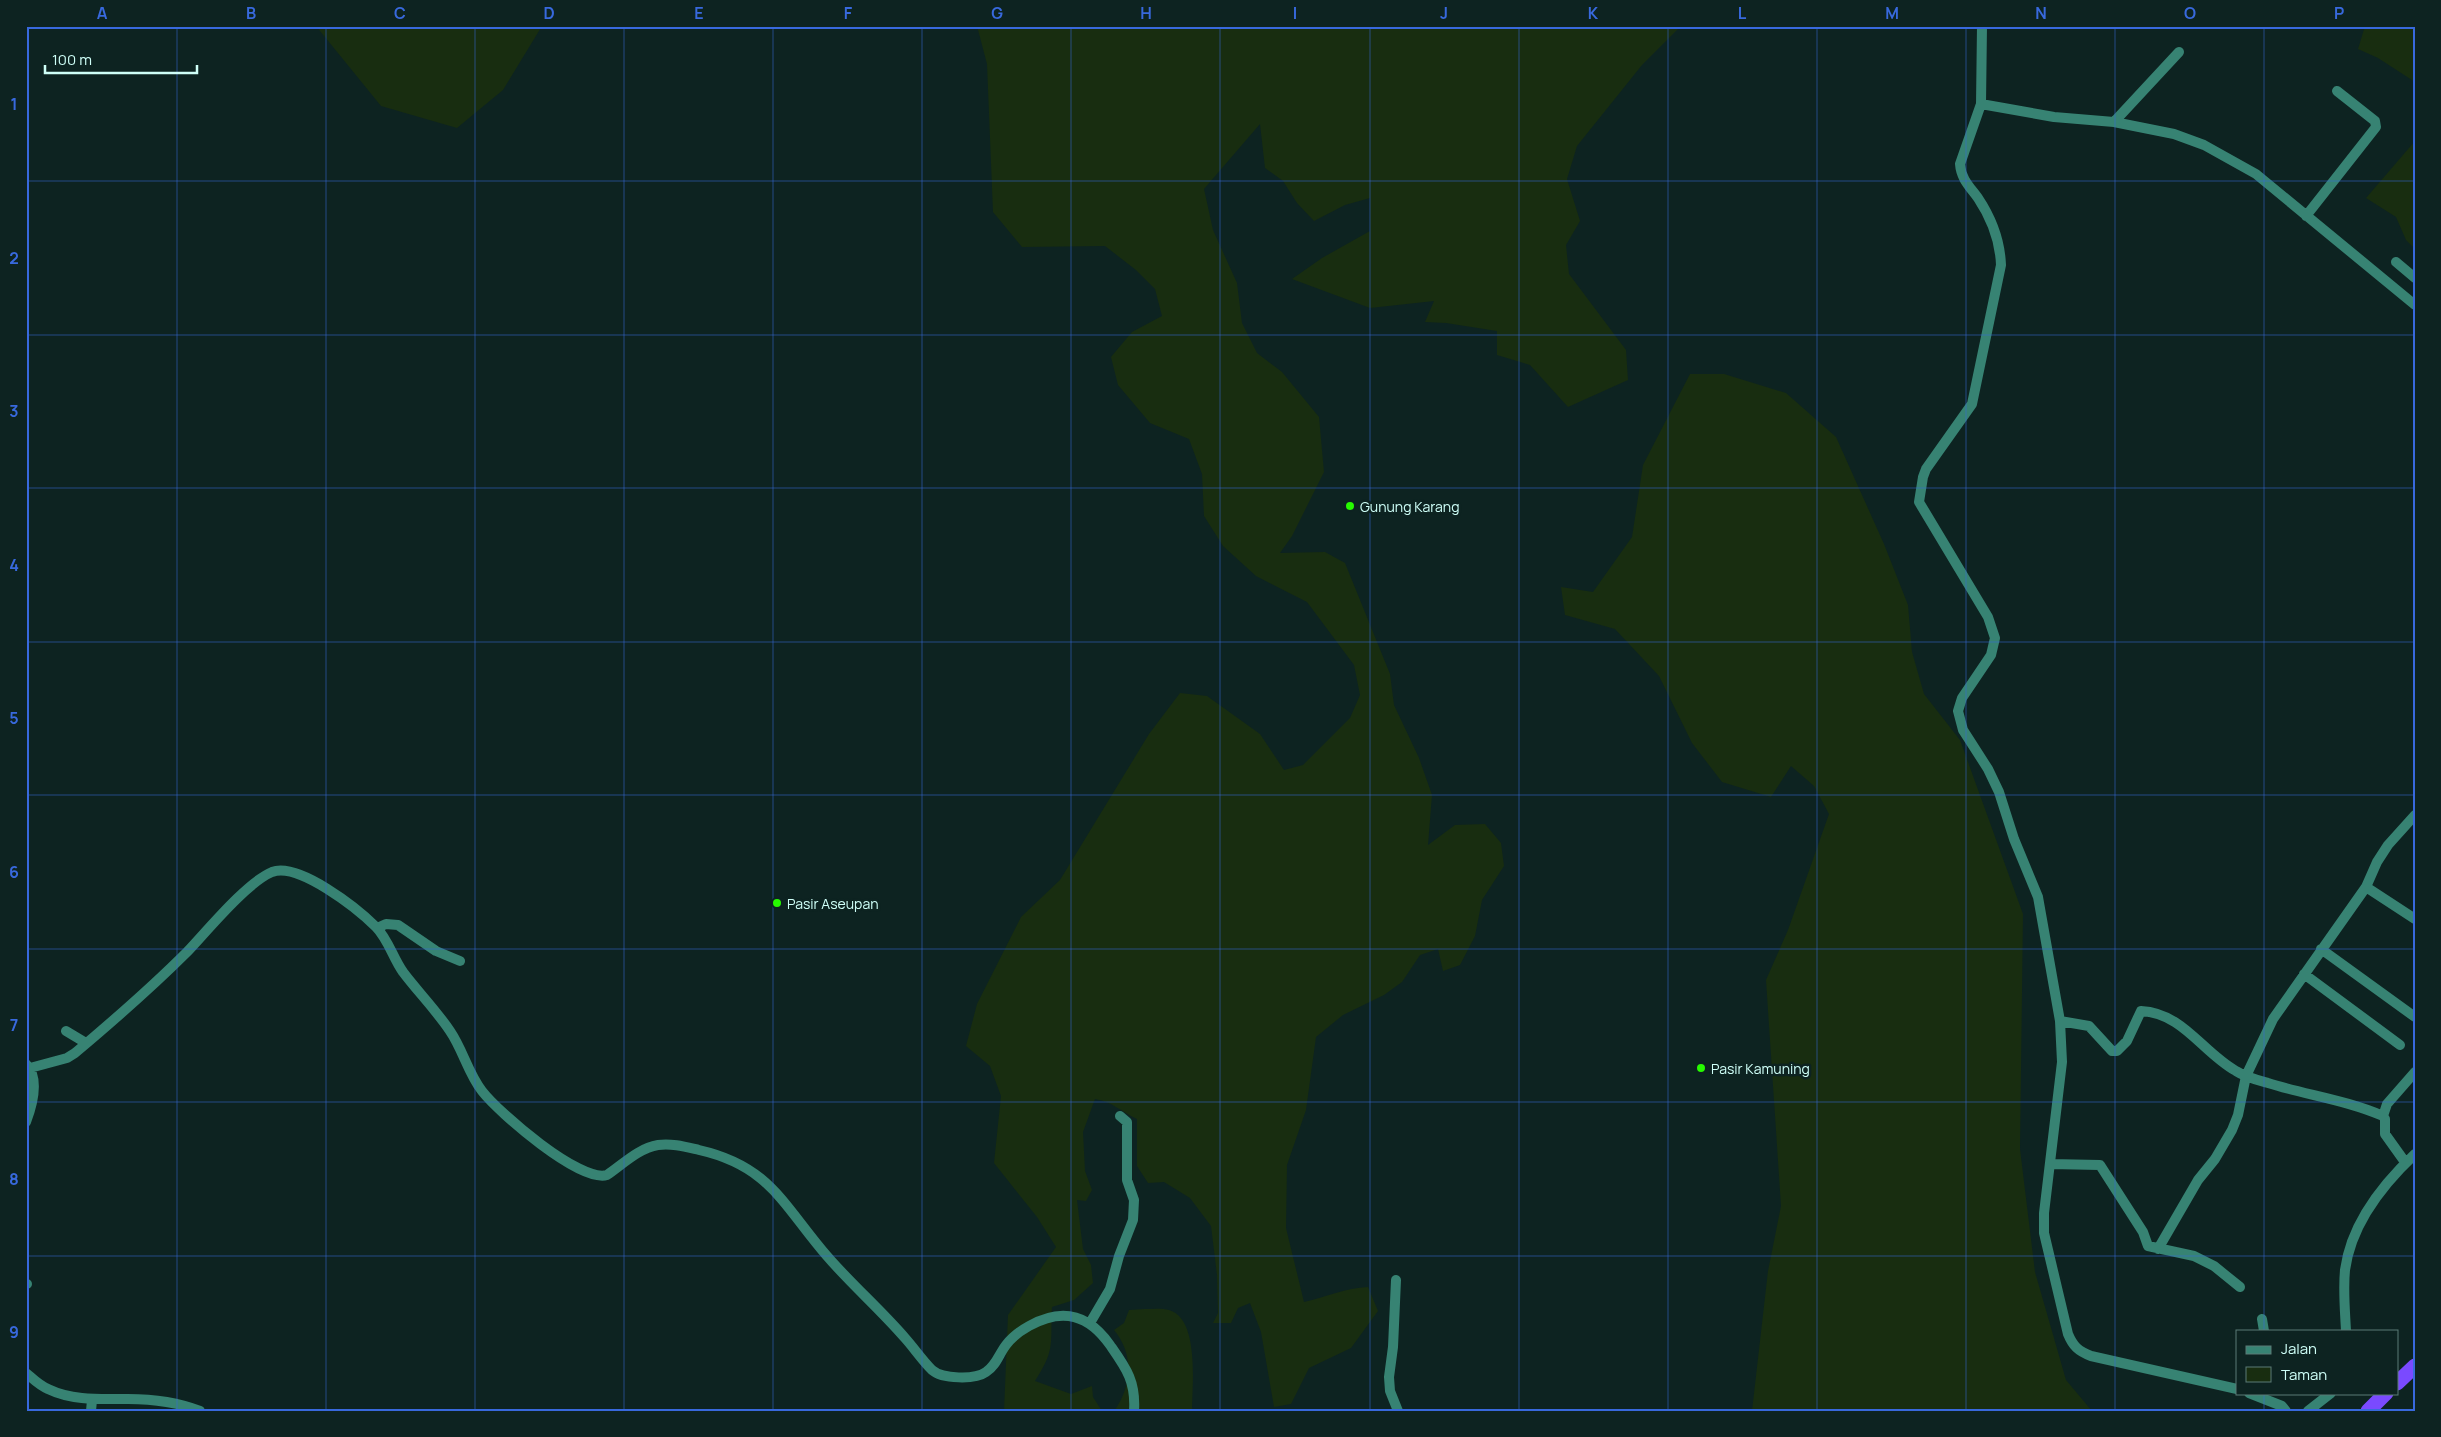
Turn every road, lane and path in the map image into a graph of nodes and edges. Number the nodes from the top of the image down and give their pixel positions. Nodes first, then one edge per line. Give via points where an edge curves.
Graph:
1 (1982, 26) edge
2 (2179, 52) dead end
3 (2337, 91) dead end
4 (1981, 104) junction
5 (2114, 122) junction
6 (2306, 216) junction
7 (2396, 262) dead end
8 (2415, 278) edge
9 (2415, 305) edge
10 (2415, 816) edge
11 (2366, 887) junction
12 (2415, 919) edge
13 (377, 928) junction
14 (2321, 949) junction
15 (460, 961) dead end
16 (2304, 974) junction
17 (2415, 1016) edge
18 (2060, 1021) junction
19 (66, 1031) dead end
20 (86, 1044) junction
21 (2400, 1046) dead end
22 (28, 1066) edge
23 (2415, 1072) edge
24 (2246, 1076) junction
25 (1120, 1116) dead end
26 (2383, 1116) junction
27 (26, 1122) edge
28 (2415, 1154) edge
29 (2406, 1162) junction
30 (2050, 1164) junction
31 (2158, 1249) junction
32 (1396, 1280) dead end
33 (2240, 1288) dead end
34 (2262, 1319) dead end
35 (1090, 1323) junction
36 (2264, 1330) edge
37 (2346, 1330) edge
38 (2415, 1366) edge
39 (26, 1373) edge
40 (2398, 1382) edge
41 (2236, 1389) edge
42 (2252, 1394) edge
43 (2312, 1394) edge
44 (2330, 1394) edge
45 (2385, 1394) edge
46 (92, 1400) junction
47 (2312, 1408) edge
48 (91, 1411) edge
49 (200, 1411) edge
50 (1134, 1411) edge
51 (1398, 1411) edge
52 (2286, 1411) edge
53 (2368, 1411) edge

1 - 4 street
2 - 5 street
3 - 6 street via 2375,121 2376,127
4 - 5 street via 2054,117
4 - 18 street via 1960,170 1994,227 2001,255 1999,280 1972,404 1926,470 1919,502 1992,628 1994,644 1991,655 1962,698 1958,711 1963,730 1999,792 2038,897
5 - 6 street via 2174,134 2204,145 2256,174
6 - 9 street
7 - 8 street
10 - 11 street via 2388,845
11 - 12 street
11 - 14 street
13 - 15 street via 386,924 398,925 436,951
13 - 20 street via 322,886 288,871 273,872 231,905 186,952
13 - 35 street via 402,971 450,1030 474,1081 532,1138 581,1172 600,1177 640,1152 658,1145 677,1144 742,1164 768,1184 827,1256 906,1338 933,1371 941,1375 972,1377 985,1374 1018,1333 1039,1320 1062,1315
14 - 16 street
14 - 17 street
16 - 21 street
16 - 24 street via 2272,1019
18 - 24 street via 2089,1026 2112,1051 2117,1051 2127,1041 2141,1011 2152,1012 2177,1022 2225,1064
18 - 30 street via 2062,1062
19 - 20 street
20 - 22 street via 67,1058
22 - 27 street via 34,1088
23 - 26 street via 2387,1104
24 - 26 street via 2348,1102
24 - 31 street via 2232,1130
25 - 35 street via 1128,1122 1127,1180 1134,1200 1133,1220 1110,1289
26 - 29 street via 2385,1134
28 - 29 street
29 - 37 street via 2391,1176 2374,1201 2351,1247 2344,1288
30 - 31 street via 2100,1165 2144,1232 2148,1246
30 - 41 street via 2044,1233 2073,1345 2091,1356
31 - 33 street via 2201,1258
32 - 51 street via 1389,1377 1390,1391
34 - 36 street
35 - 50 street via 1102,1334 1130,1374
38 - 40 highway
39 - 46 street via 47,1389
42 - 52 street via 2282,1406
43 - 47 street
44 - 47 street
45 - 53 highway
46 - 48 street
46 - 49 street via 168,1402

